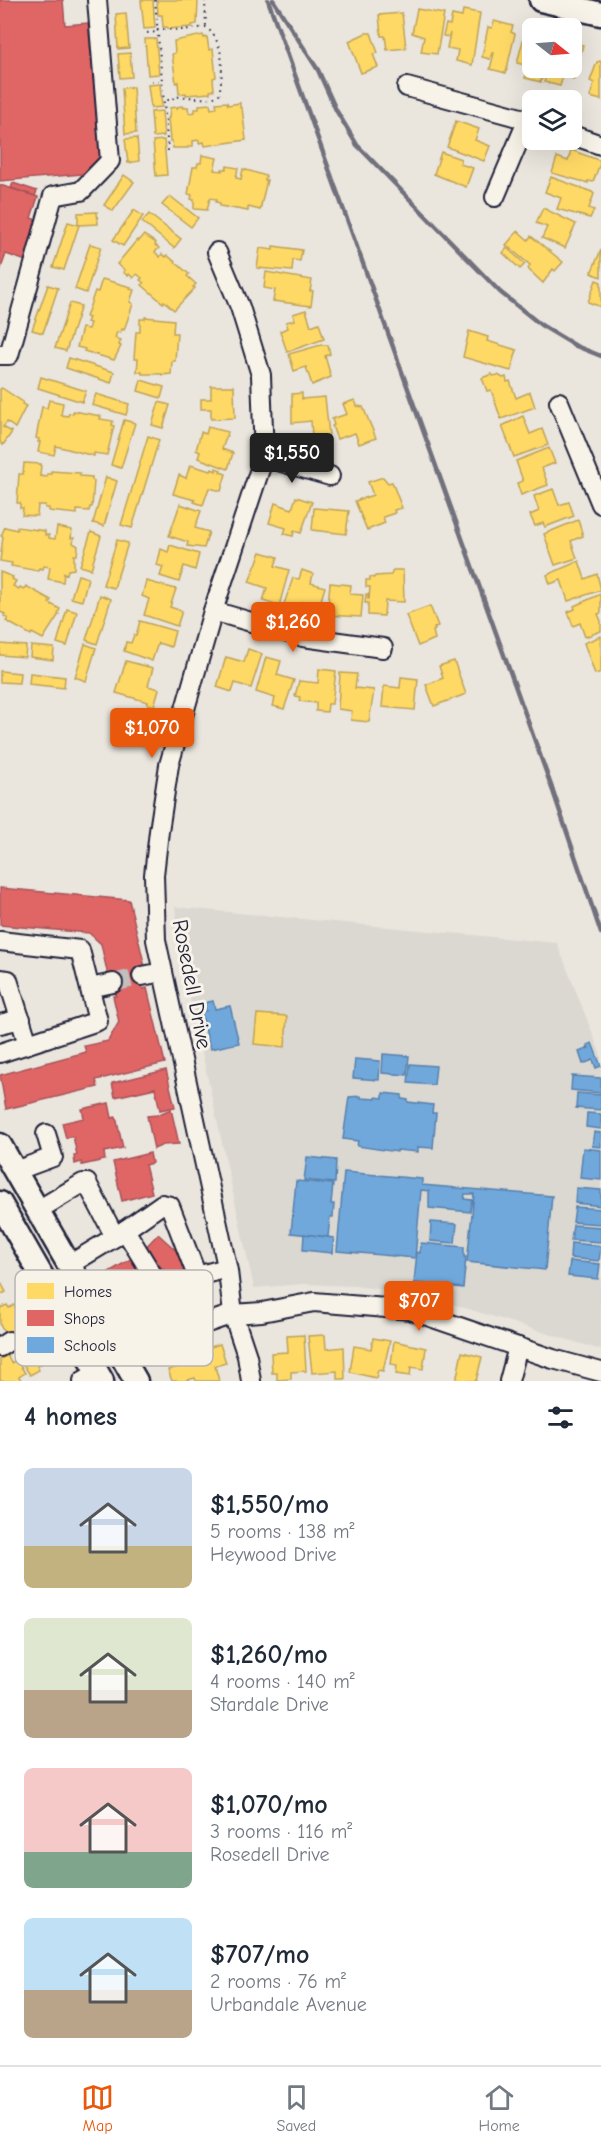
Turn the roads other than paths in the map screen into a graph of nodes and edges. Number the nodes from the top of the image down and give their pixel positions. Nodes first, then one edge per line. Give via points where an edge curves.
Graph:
1 (97, 0) edge
2 (541, 0) edge
3 (601, 14) edge
4 (407, 87) dead end
5 (522, 118) edge
6 (522, 137) edge
7 (582, 138) edge
8 (601, 145) edge
9 (495, 196) dead end
10 (217, 252) dead end
11 (5, 355) edge
12 (559, 402) dead end
13 (264, 457) junction
14 (330, 476) dead end
15 (601, 504) edge
16 (213, 611) junction
17 (383, 648) dead end
18 (0, 941) edge
19 (164, 972) junction
20 (142, 976) tunnel mouth
21 (0, 979) edge
22 (113, 983) tunnel mouth
23 (90, 988) junction
24 (21, 1019) junction
25 (0, 1024) edge
26 (28, 1044) junction
27 (0, 1053) edge
28 (46, 1134) dead end
29 (0, 1145) edge
30 (15, 1171) junction
31 (0, 1203) edge
32 (38, 1210) junction
33 (120, 1234) junction
34 (69, 1265) junction
35 (227, 1268) junction
36 (36, 1270) edge
37 (72, 1270) edge
38 (141, 1270) edge
39 (191, 1270) edge
40 (213, 1273) edge
41 (233, 1314) junction
42 (213, 1321) edge
43 (518, 1347) junction
44 (113, 1366) edge
45 (128, 1366) edge
46 (601, 1372) edge
47 (94, 1378) edge
48 (136, 1381) edge
49 (251, 1381) edge
50 (509, 1381) edge

1 - 11 street via 110,161 81,191 53,196
2 - 3 main road
4 - 5 street
6 - 9 street
7 - 8 street
10 - 13 street, Rosedell Drive via 240,307 261,375
12 - 15 street
13 - 14 street
13 - 16 street, Rosedell Drive
16 - 17 street via 303,637
16 - 19 street, Rosedell Drive via 169,765 159,831 154,875 156,940
18 - 23 street via 80,950
19 - 20 street
19 - 35 street, Rosedell Drive
21 - 24 street via 9,980
22 - 23 street
23 - 26 street via 98,1021
24 - 25 street
24 - 26 street
26 - 27 street
28 - 30 street via 53,1157
29 - 30 main road
30 - 32 main road
31 - 36 main road
32 - 33 street via 87,1183
32 - 34 main road
33 - 34 street
33 - 38 street
33 - 39 street via 162,1204 170,1206
34 - 37 main road
35 - 40 street
35 - 41 street, Rosedell Drive
41 - 42 street
41 - 43 street via 314,1302 410,1310
41 - 49 street, Rosedell Drive
43 - 46 street
43 - 50 street
44 - 47 main road
45 - 48 main road

